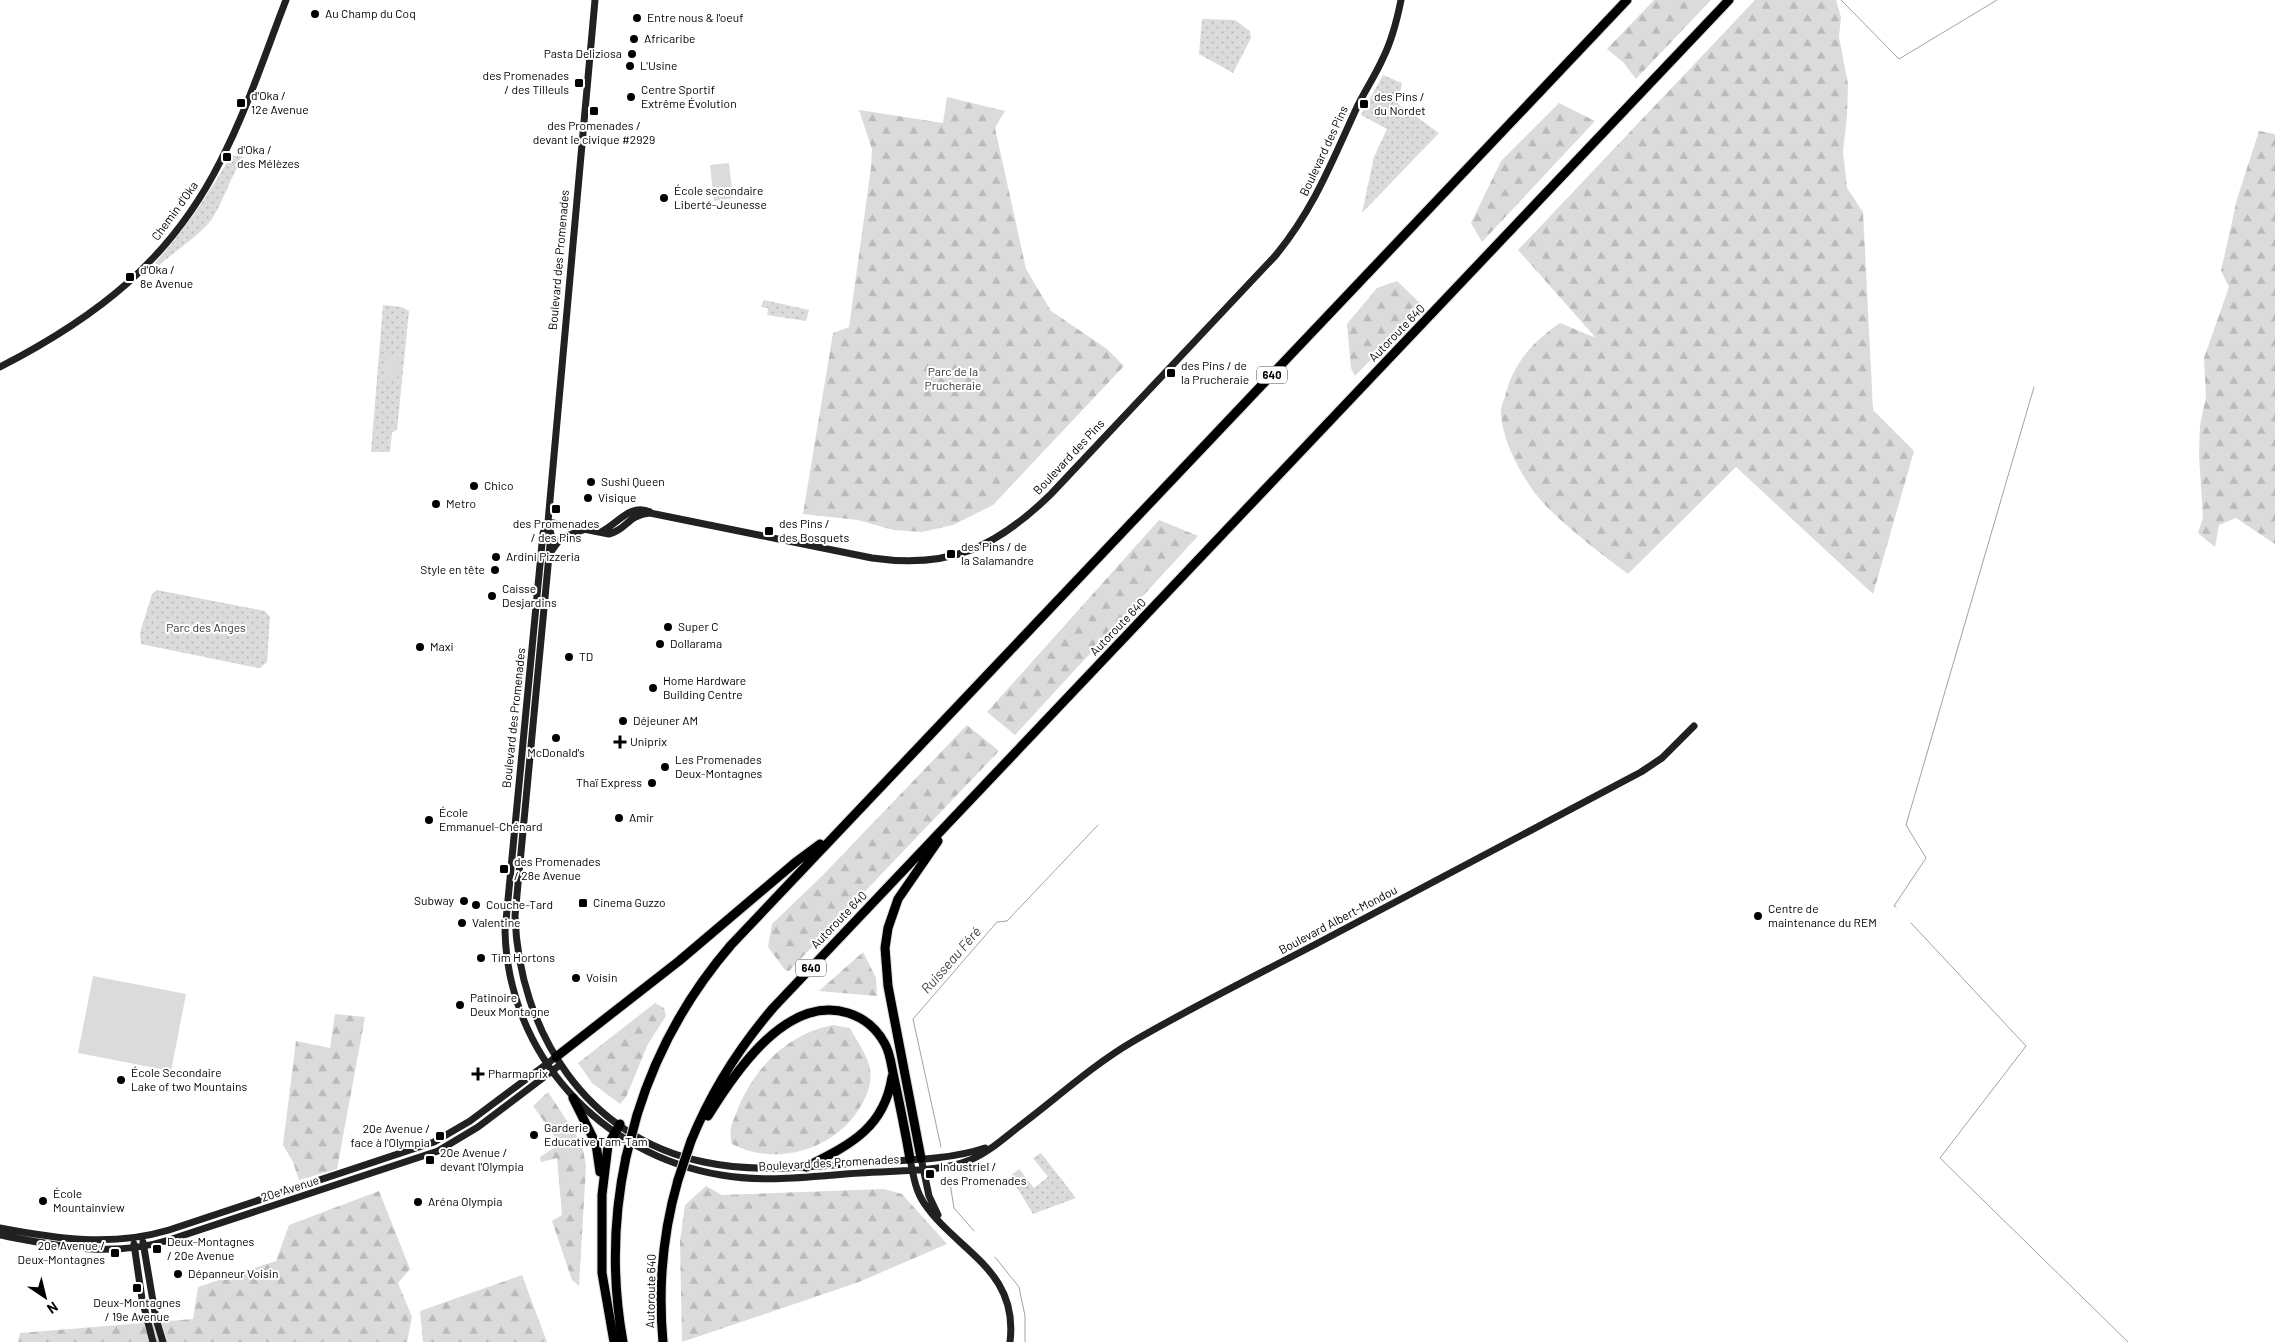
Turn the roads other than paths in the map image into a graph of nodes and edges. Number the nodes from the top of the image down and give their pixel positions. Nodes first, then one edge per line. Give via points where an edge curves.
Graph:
1 (286, 0) edge
2 (595, 0) edge
3 (1401, 0) edge
4 (1627, 0) edge
5 (1730, 0) edge
6 (0, 367) edge
7 (548, 522) junction
8 (588, 529) junction
9 (548, 556) junction
10 (1694, 726) dead end
11 (957, 814) junction
12 (839, 831) junction
13 (558, 1061) junction
14 (546, 1064) junction
15 (551, 1071) junction
16 (892, 1072) junction
17 (573, 1098) junction
18 (617, 1128) junction
19 (692, 1141) junction
20 (997, 1143) junction
21 (921, 1158) junction
22 (910, 1159) junction
23 (806, 1167) junction
24 (923, 1168) junction
25 (912, 1169) junction
26 (602, 1195) junction
27 (941, 1221) junction
28 (0, 1228) edge
29 (0, 1235) edge
30 (142, 1237) junction
31 (133, 1238) junction
32 (144, 1246) junction
33 (135, 1248) junction
34 (153, 1342) edge
35 (163, 1342) edge
36 (614, 1342) edge
37 (623, 1342) edge
38 (664, 1342) edge
39 (1010, 1342) edge

1 - 6 street, Chemin d'Oka via 227,149 202,194 174,233 132,280 92,313 50,341
2 - 7 street, Boulevard des Promenades
3 - 8 street, Boulevard des Pins via 1383,58 1317,196 1292,235 1050,494 1017,525 976,548 951,557 903,562 650,513 641,508 602,532
4 - 12 highway, 640
5 - 11 highway, Autoroute 640 / 640
7 - 8 street
7 - 9 street, Boulevard des Promenades via 551,534
7 - 14 street, Boulevard des Promenades via 543,533 505,925 512,988
8 - 9 street via 561,538
9 - 13 street, Boulevard des Promenades via 515,916 518,955 526,993
10 - 20 street, Boulevard Albert-Mondou via 1662,758 1641,772 1128,1045
11 - 19 highway, Autoroute 640 / 640 via 758,1026 724,1075
11 - 21 highway via 901,894 892,913 886,942 887,980
12 - 13 highway via 797,861
12 - 37 highway, 640, bridge via 741,934 703,981 662,1052 637,1115 618,1207 615,1248
13 - 14 street, 20e Avenue
13 - 15 street, 20e Avenue
13 - 18 street, Boulevard des Promenades
14 - 15 street, Boulevard des Promenades
14 - 30 street, 20e Avenue via 463,1126 427,1145
15 - 17 street, Boulevard des Promenades
15 - 32 street, 20e Avenue via 473,1130 431,1154
16 - 19 highway via 886,1046 868,1024 840,1011 810,1012 780,1029 751,1057 727,1086
16 - 22 highway
16 - 23 highway via 887,1098 869,1127 844,1148
17 - 18 street, Boulevard des Promenades
17 - 26 highway via 598,1150
18 - 23 street, Boulevard des Promenades via 700,1161 752,1168
18 - 25 street, Boulevard des Promenades via 675,1163 730,1176 770,1179
18 - 26 highway via 607,1151
19 - 38 highway, Autoroute 640 / 640, bridge via 678,1180 664,1254 661,1303
20 - 21 street, Boulevard Albert-Mondou via 972,1152
20 - 24 street, Boulevard Albert-Mondou via 969,1161
21 - 22 street, Boulevard des Promenades
21 - 24 street
22 - 23 street, Boulevard des Promenades
22 - 25 street
24 - 25 street, Boulevard des Promenades
24 - 27 street via 930,1197
25 - 27 street via 922,1199
26 - 36 highway via 602,1273
27 - 39 street via 985,1265 997,1282 1007,1306
28 - 31 street, 20e Avenue via 66,1240
29 - 33 street, 20e Avenue via 68,1248
30 - 31 street, 20e Avenue
30 - 32 street
31 - 33 street
32 - 33 street, 20e Avenue
32 - 35 street via 154,1310
33 - 34 street via 142,1299

